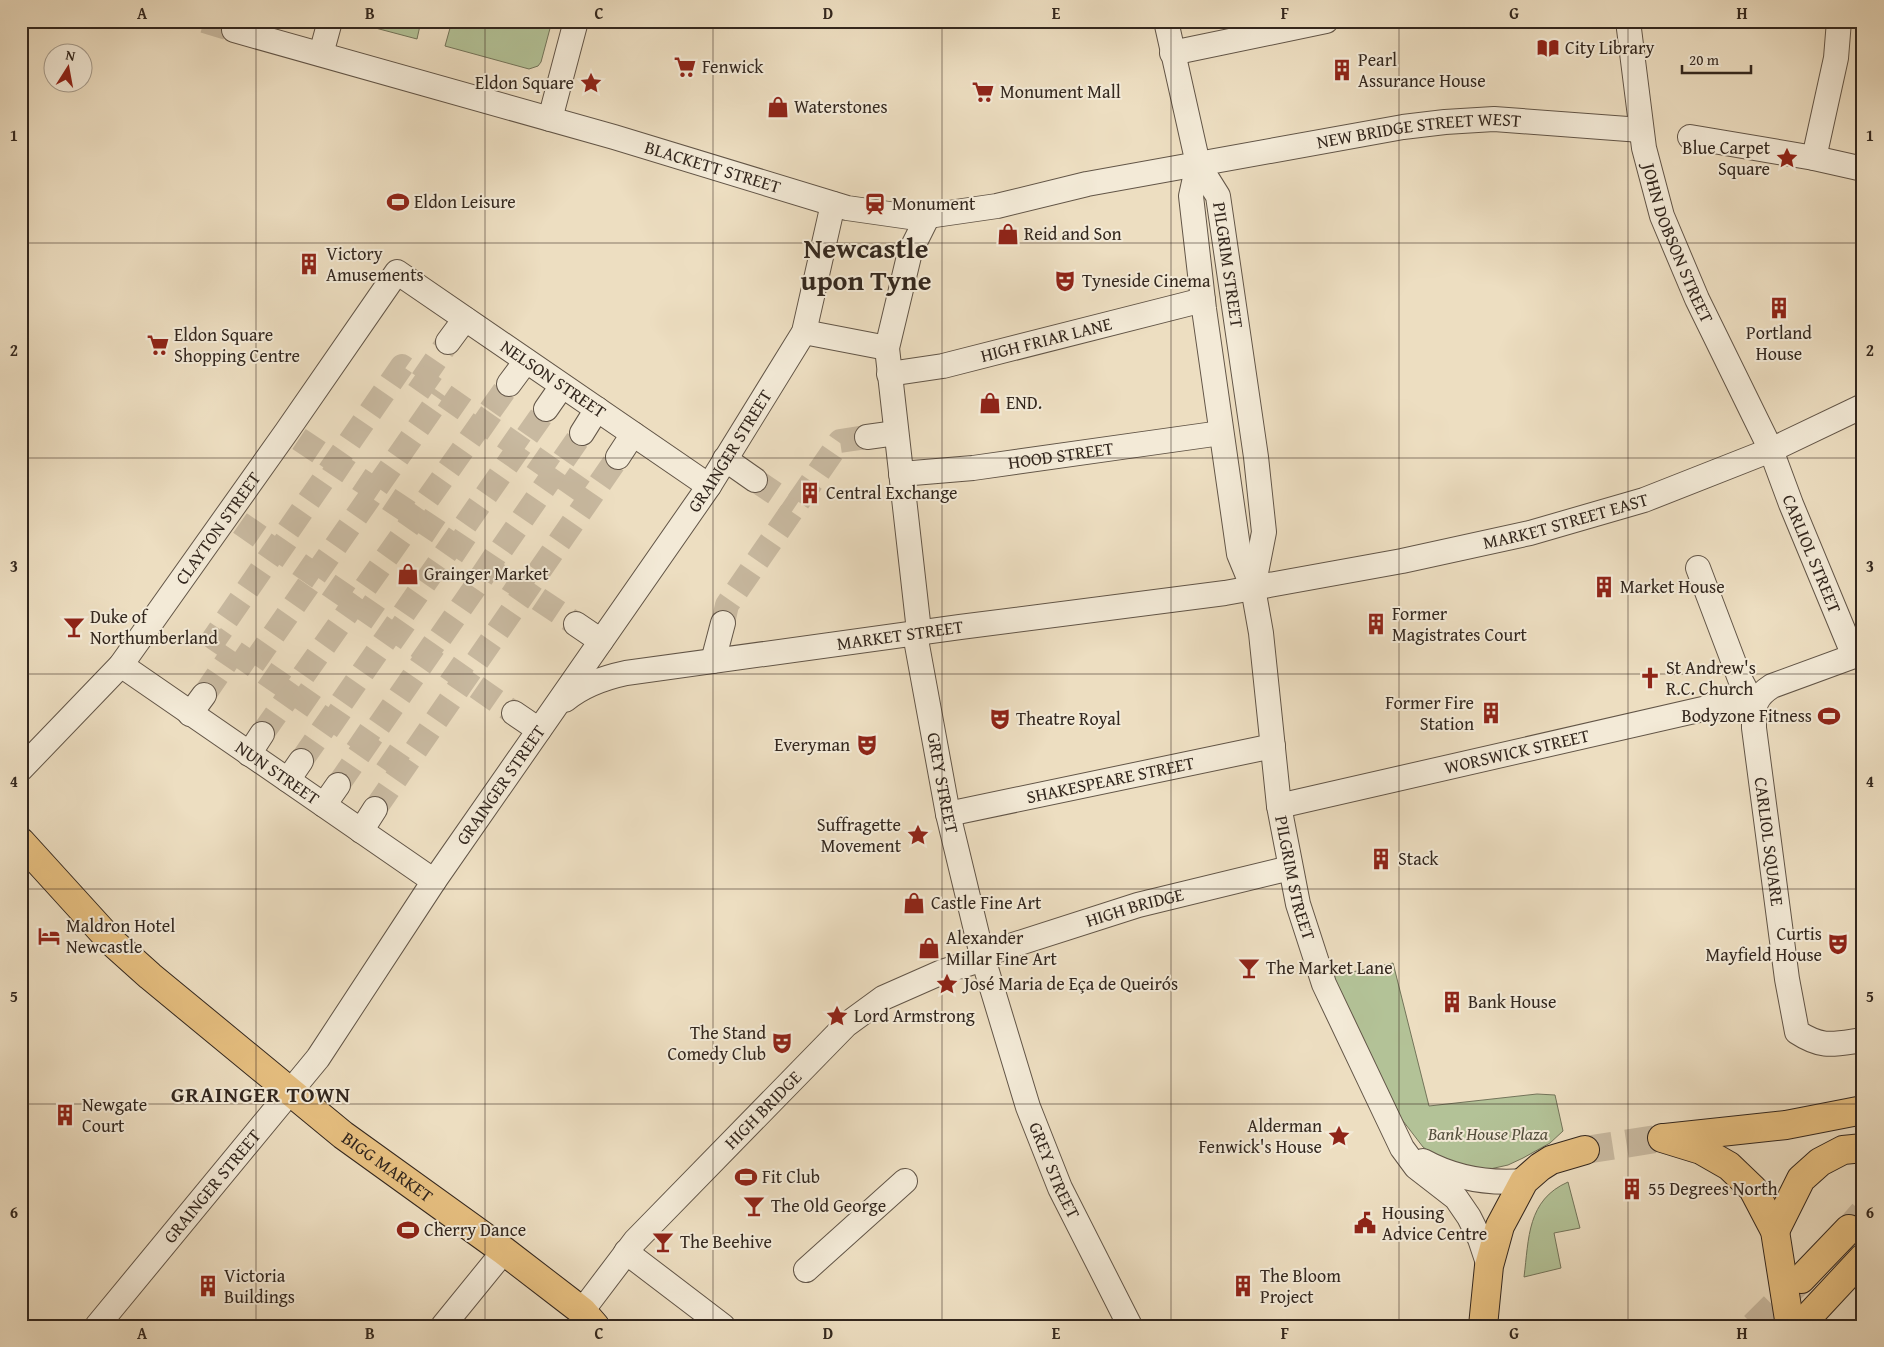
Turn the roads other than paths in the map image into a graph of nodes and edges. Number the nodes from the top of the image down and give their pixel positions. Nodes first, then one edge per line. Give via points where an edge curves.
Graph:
1 (330, 21) edge
2 (576, 21) edge
3 (1166, 21) edge
4 (1326, 21) edge
5 (1628, 21) edge
6 (1839, 21) edge
7 (234, 30) tunnel mouth
8 (1172, 53) junction
9 (320, 54) junction
10 (550, 119) junction
11 (1641, 130) junction
12 (1690, 137) dead end
13 (1814, 158) junction
14 (1198, 164) junction
15 (1863, 169) edge
16 (833, 204) junction
17 (928, 216) junction
18 (396, 272) joint
19 (1203, 300) junction
20 (465, 319) junction
21 (804, 332) junction
22 (448, 342) tunnel mouth
23 (887, 348) junction
24 (526, 361) junction
25 (890, 374) junction
26 (509, 384) tunnel mouth
27 (562, 386) junction
28 (1863, 406) edge
29 (546, 409) tunnel mouth
30 (597, 409) junction
31 (582, 433) tunnel mouth
32 (896, 433) junction
33 (1221, 433) junction
34 (633, 434) junction
35 (868, 437) tunnel mouth
36 (1771, 450) junction
37 (618, 457) tunnel mouth
38 (725, 459) junction
39 (901, 474) junction
40 (755, 480) tunnel mouth
41 (709, 486) junction
42 (1698, 568) dead end
43 (1253, 588) junction
44 (723, 623) tunnel mouth
45 (576, 624) tunnel mouth
46 (919, 633) junction
47 (601, 642) junction
48 (1859, 655) edge
49 (713, 661) junction
50 (120, 665) junction
51 (204, 695) tunnel mouth
52 (1754, 706) junction
53 (556, 707) junction
54 (514, 713) tunnel mouth
55 (190, 714) junction
56 (539, 730) junction
57 (262, 734) tunnel mouth
58 (1273, 746) junction
59 (249, 754) junction
60 (301, 760) tunnel mouth
61 (21, 769) edge
62 (288, 780) junction
63 (338, 785) tunnel mouth
64 (324, 805) junction
65 (1279, 806) junction
66 (375, 809) tunnel mouth
67 (948, 814) junction
68 (361, 831) junction
69 (21, 842) edge
70 (1290, 868) junction
71 (434, 882) junction
72 (982, 957) junction
73 (1863, 1040) edge
74 (290, 1093) junction
75 (1863, 1110) edge
76 (1402, 1148) junction
77 (1863, 1148) edge
78 (1585, 1150) tunnel mouth
79 (905, 1181) dead end
80 (1524, 1182) junction
81 (1848, 1229) tunnel mouth
82 (1775, 1230) junction
83 (504, 1251) junction
84 (626, 1252) junction
85 (1863, 1258) edge
86 (1489, 1266) junction
87 (806, 1270) dead end
88 (1802, 1279) tunnel mouth
89 (589, 1318) edge
90 (1799, 1321) edge
91 (97, 1326) edge
92 (443, 1326) edge
93 (723, 1326) edge
94 (1130, 1326) edge
95 (1483, 1326) edge

1 - 9 street
2 - 10 street
3 - 8 street
4 - 8 street
5 - 11 street, JOHN DOBSON STREET
6 - 13 street via 1836,58
7 - 9 street, BLACKETT STREET
8 - 14 street
9 - 10 street, BLACKETT STREET
10 - 16 street, BLACKETT STREET
11 - 14 street, NEW BRIDGE STREET WEST via 1475,119 1403,127
11 - 36 street, JOHN DOBSON STREET via 1662,216 1697,299
12 - 13 street
13 - 15 street
14 - 17 street, BLACKETT STREET via 1087,184 997,206
14 - 19 street, PILGRIM STREET via 1191,196
14 - 43 street, PILGRIM STREET via 1218,196 1256,458 1264,532
16 - 17 street, BLACKETT STREET via 876,213
16 - 21 street, GRAINGER STREET
17 - 23 street, GREY STREET via 910,252
18 - 20 street, NELSON STREET
18 - 50 street, CLAYTON STREET via 293,435 233,519
19 - 25 street, HIGH FRIAR LANE via 943,366
19 - 33 street, PILGRIM STREET
20 - 22 street
20 - 24 street, NELSON STREET
21 - 23 street
21 - 38 street, GRAINGER STREET
23 - 25 street, GREY STREET
24 - 26 street
24 - 27 street, NELSON STREET
25 - 32 street, GREY STREET
27 - 29 street
27 - 30 street, NELSON STREET
28 - 36 street, MARKET STREET EAST
30 - 31 street
30 - 34 street, NELSON STREET
32 - 35 street
32 - 39 street, GREY STREET
33 - 39 street, HOOD STREET via 955,470
33 - 43 street, PILGRIM STREET via 1239,554
34 - 37 street
34 - 41 street, NELSON STREET
36 - 43 street, MARKET STREET EAST via 1644,500 1530,533 1402,561
36 - 48 street, CARLIOL STREET via 1791,504
38 - 40 street
38 - 41 street, GRAINGER STREET
39 - 46 street, GREY STREET
41 - 47 street, GRAINGER STREET
42 - 52 street via 1740,679
43 - 46 street, MARKET STREET
43 - 58 street, PILGRIM STREET
44 - 49 street
45 - 47 street
46 - 49 street, MARKET STREET
46 - 67 street, GREY STREET via 917,645
47 - 53 street, GRAINGER STREET
48 - 52 street via 1772,686 1761,693
49 - 53 street, MARKET STREET via 606,678 578,690
50 - 55 street, NUN STREET
50 - 61 street, CLAYTON STREET
51 - 55 street
52 - 65 street, WORSWICK STREET via 1716,706
52 - 73 street, CARLIOL SQUARE via 1755,738 1797,1032 1812,1041 1830,1045
53 - 56 street, GRAINGER STREET
54 - 56 street
55 - 59 street, NUN STREET
56 - 71 street, GRAINGER STREET
57 - 59 street
58 - 65 street, PILGRIM STREET
58 - 67 street, SHAKESPEARE STREET
59 - 62 street, NUN STREET
60 - 62 street
62 - 64 street, NUN STREET
63 - 64 street
64 - 68 street, NUN STREET
65 - 70 street, PILGRIM STREET
66 - 68 street
67 - 72 street, GREY STREET
68 - 71 street, NUN STREET
69 - 74 main road, BIGG MARKET via 111,941
70 - 72 street, HIGH BRIDGE via 1138,905
70 - 76 street, PILGRIM STREET via 1324,984
71 - 74 street, GRAINGER STREET via 318,1058
72 - 84 street, HIGH BRIDGE via 883,998 846,1025
72 - 94 street, GREY STREET via 1028,1107 1060,1188
74 - 83 main road, BIGG MARKET
74 - 91 street, GRAINGER STREET
75 - 82 main road via 1786,1125 1660,1138 1701,1150 1729,1166 1753,1189
76 - 80 street via 1440,1170 1479,1180
76 - 86 street, PILGRIM STREET via 1416,1167 1456,1198 1480,1239
77 - 82 main road via 1843,1150 1820,1162 1801,1179
78 - 80 main road via 1551,1160
79 - 87 street
80 - 86 main road via 1500,1226
81 - 88 main road
82 - 90 main road
83 - 89 main road, BIGG MARKET
83 - 92 street
84 - 89 street, HIGH BRIDGE
84 - 93 street
85 - 90 main road
86 - 95 main road

